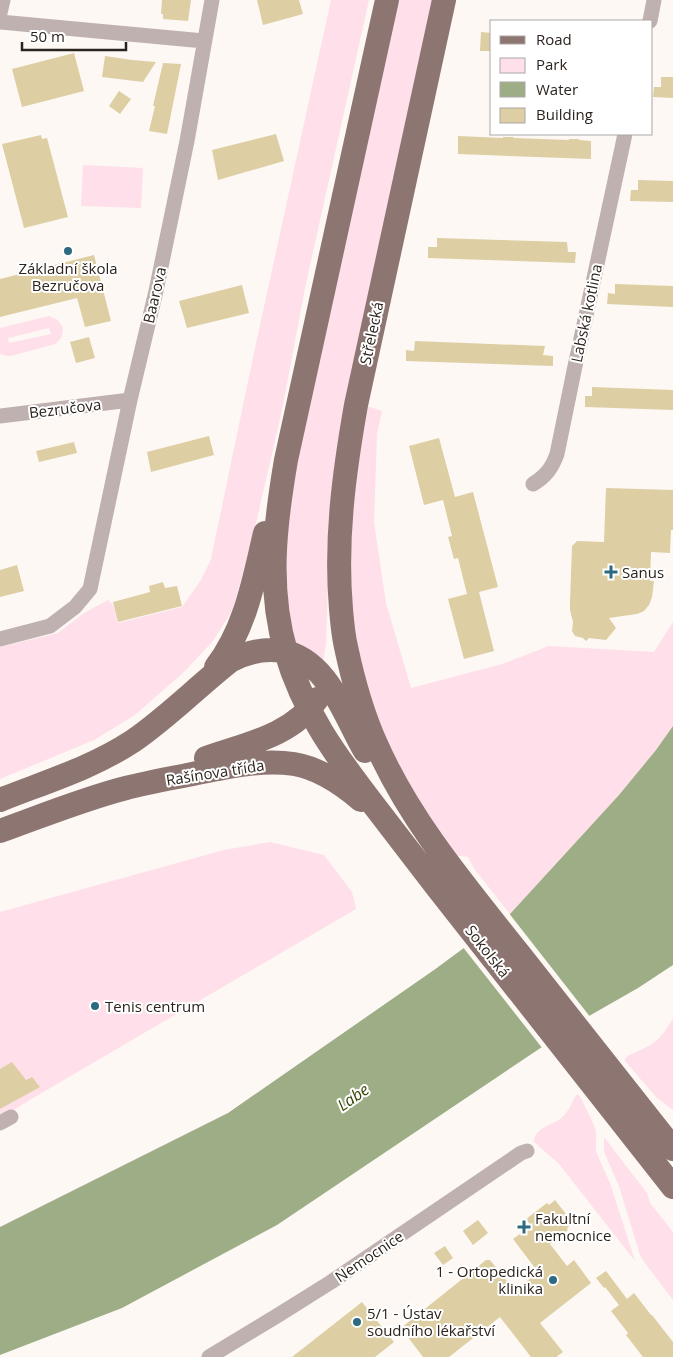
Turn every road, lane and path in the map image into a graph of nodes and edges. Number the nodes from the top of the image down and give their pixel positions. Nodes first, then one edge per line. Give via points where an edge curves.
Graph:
1 (2, 0) edge
2 (212, 0) edge
3 (387, 0) edge
4 (444, 0) edge
5 (654, 0) edge
6 (0, 13) edge
7 (650, 20) edge
8 (0, 22) edge
9 (204, 41) junction
10 (625, 135) edge
11 (130, 400) junction
12 (0, 416) edge
13 (286, 460) junction
14 (534, 484) dead end
15 (338, 564) junction
16 (0, 639) edge
17 (286, 652) junction
18 (352, 670) joint
19 (328, 682) junction
20 (195, 691) junction
21 (308, 711) junction
22 (127, 788) junction
23 (0, 800) edge
24 (0, 831) edge
25 (433, 844) junction
26 (407, 848) junction
27 (673, 1149) edge
28 (527, 1151) dead end
29 (673, 1187) edge
30 (209, 1357) edge

1 - 6 street
2 - 9 street, Baarova
3 - 13 main road
4 - 15 main road, Střelecká via 356,405 343,485
5 - 7 street
8 - 9 street
9 - 11 street, Baarova via 187,141
10 - 14 street, Labská kotlina via 558,454 546,475
11 - 12 street, Bezručova
11 - 16 street, Baarova via 90,589 75,607 50,626
13 - 17 main road via 274,563 276,607
13 - 20 main road via 236,635 222,660
15 - 18 main road, Střelecká via 345,645
15 - 19 main road via 336,649
17 - 19 main road via 314,666
17 - 20 main road via 264,650 240,656
17 - 21 main road, Sokolská
18 - 25 main road, Sokolská via 357,694 381,755
19 - 21 main road
19 - 25 main road via 378,773
20 - 23 main road via 132,742 96,763
21 - 22 main road via 272,735
21 - 26 main road, Sokolská via 340,761
22 - 24 main road, Rašínova třída
22 - 26 main road, Rašínova třída via 234,766 267,762 295,764 319,772 345,787 370,808
25 - 27 main road, Sokolská
26 - 29 main road, Sokolská
28 - 30 street, Nemocnice via 331,1282

